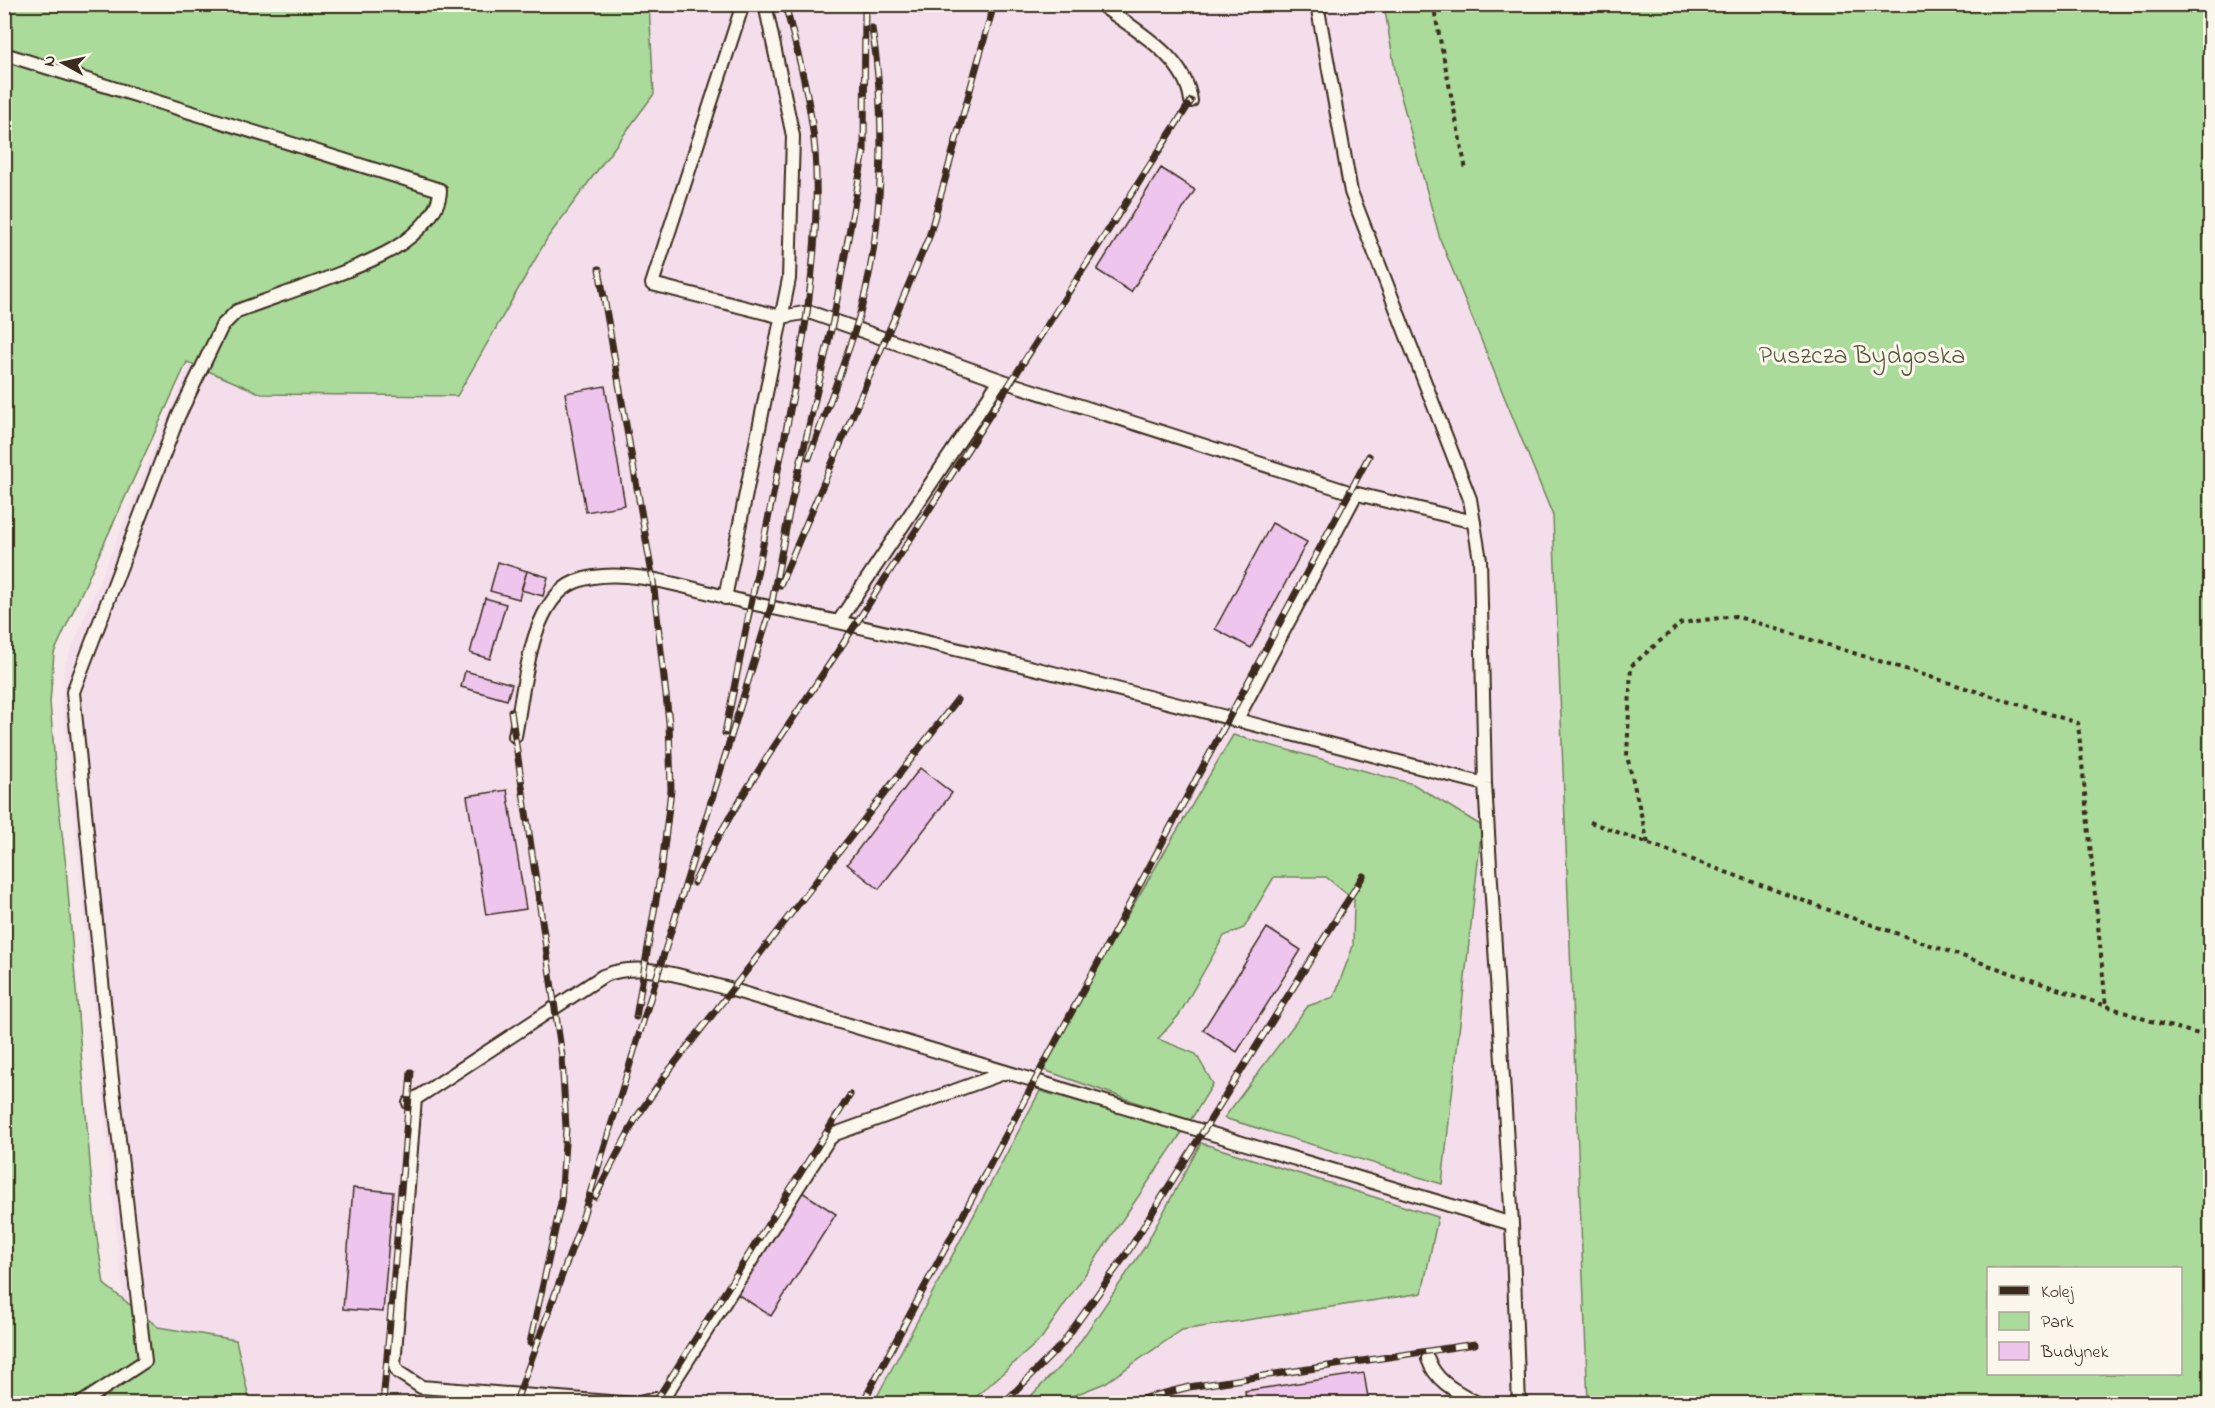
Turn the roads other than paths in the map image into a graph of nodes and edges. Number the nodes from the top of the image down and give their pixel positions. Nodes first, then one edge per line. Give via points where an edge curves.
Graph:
1 (743, 4) edge
2 (765, 4) edge
3 (1100, 4) edge
4 (1317, 4) edge
5 (4, 54) edge
6 (1191, 100) dead end
7 (782, 317) junction
8 (1000, 380) junction
9 (1356, 494) junction
10 (1474, 522) junction
11 (725, 598) junction
12 (839, 621) junction
13 (1236, 721) junction
14 (514, 736) dead end
15 (1485, 784) junction
16 (1004, 1073) junction
17 (1512, 1224) junction
18 (1428, 1359) dead end
19 (80, 1404) edge
20 (635, 1404) edge
21 (1479, 1404) edge
22 (1519, 1404) edge

1 - 7 lane via 652,284
2 - 7 lane via 793,136 789,279
3 - 6 lane via 1166,54 1185,76
4 - 10 lane via 1351,192 1470,499
5 - 19 lane via 440,190 433,213 385,254 237,311 222,326 178,417 73,692 145,1361
7 - 8 lane via 808,312
7 - 11 lane
8 - 9 lane
8 - 12 lane
9 - 10 lane
9 - 13 lane
10 - 15 lane via 1480,560
11 - 12 lane
11 - 14 lane via 635,578 578,580 565,587 545,608 539,622
12 - 13 lane
13 - 15 lane
15 - 17 lane
16 - 17 lane
16 - 20 lane via 835,1134 828,1140 664,1397
16 - 20 lane via 733,990 658,971 627,970 603,976 412,1100 394,1365 398,1372 421,1387
17 - 22 lane
18 - 21 lane via 1432,1373 1446,1386

